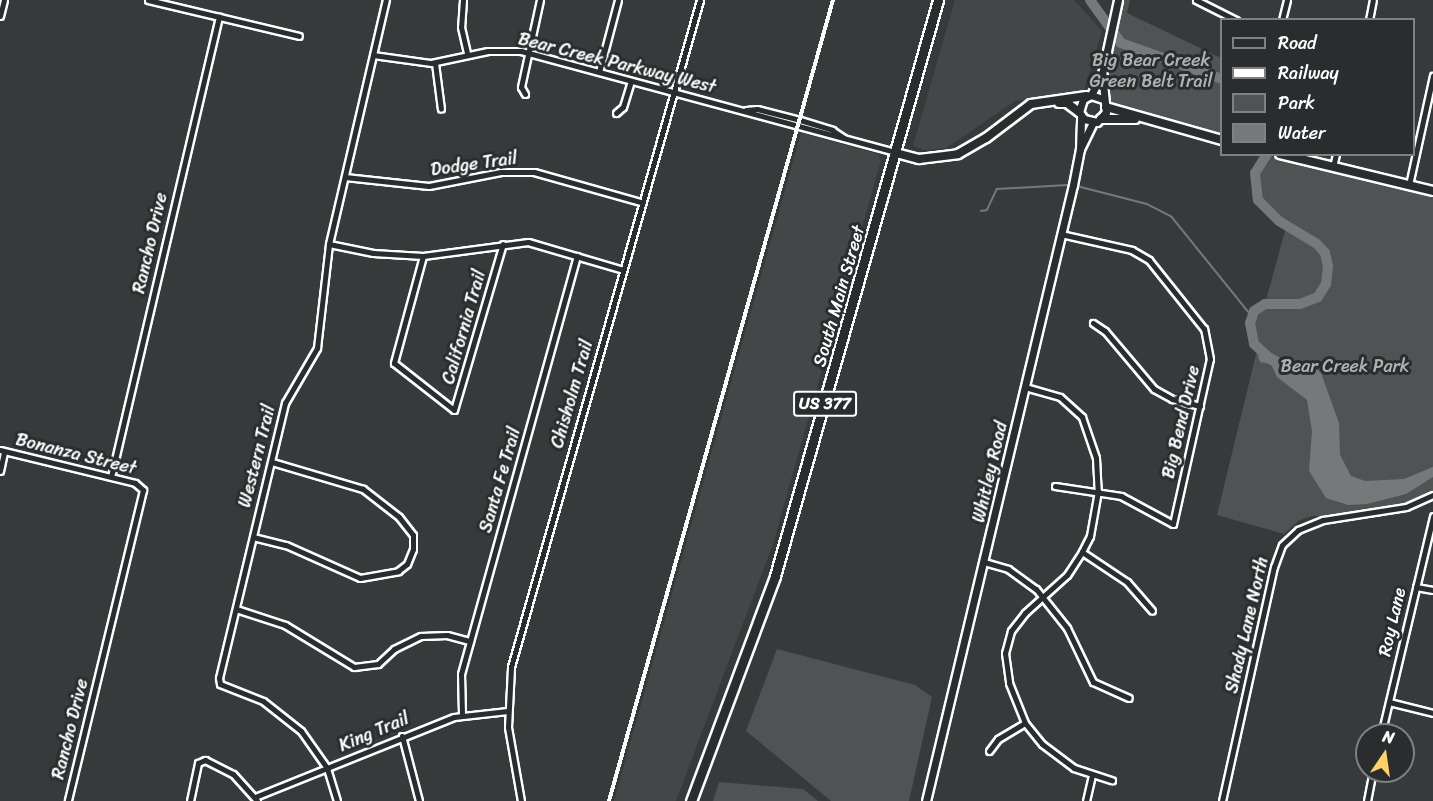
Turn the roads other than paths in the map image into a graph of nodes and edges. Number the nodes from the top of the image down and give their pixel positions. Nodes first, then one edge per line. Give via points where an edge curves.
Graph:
1 (4, 0) edge
2 (148, 0) edge
3 (386, 0) edge
4 (463, 0) edge
5 (540, 0) edge
6 (618, 0) edge
7 (700, 0) edge
8 (938, 0) edge
9 (1118, 0) edge
10 (1196, 0) edge
11 (1287, 0) edge
12 (1373, 0) edge
13 (1206, 2) edge
14 (0, 16) edge
15 (219, 16) junction
16 (1233, 18) edge
17 (1282, 18) edge
18 (1369, 18) edge
19 (299, 36) dead end
20 (528, 52) junction
21 (466, 54) junction
22 (373, 55) junction
23 (435, 63) junction
24 (599, 72) junction
25 (1102, 74) junction
26 (1433, 76) edge
27 (631, 81) junction
28 (672, 93) junction
29 (525, 94) dead end
30 (1088, 96) junction
31 (1105, 103) junction
32 (1025, 108) junction
33 (441, 109) dead end
34 (616, 113) dead end
35 (1080, 114) junction
36 (1137, 118) junction
37 (1101, 119) junction
38 (1093, 122) junction
39 (1220, 140) edge
40 (1080, 149) junction
41 (896, 153) junction
42 (1288, 156) edge
43 (1336, 156) edge
44 (1333, 167) junction
45 (345, 177) junction
46 (1409, 186) junction
47 (1433, 191) edge
48 (641, 202) junction
49 (1061, 234) junction
50 (329, 244) junction
51 (503, 244) junction
52 (423, 256) junction
53 (577, 256) junction
54 (623, 270) junction
55 (1093, 323) dead end
56 (1025, 387) junction
57 (1200, 406) junction
58 (2, 451) edge
59 (272, 462) junction
60 (0, 471) edge
61 (111, 477) junction
62 (1055, 486) dead end
63 (143, 490) joint
64 (1098, 491) junction
65 (1433, 495) edge
66 (1433, 516) edge
67 (253, 537) junction
68 (1082, 552) junction
69 (984, 562) junction
70 (1416, 587) junction
71 (1433, 590) edge
72 (1043, 597) junction
73 (236, 609) junction
74 (1152, 611) dead end
75 (470, 641) junction
76 (1129, 698) dead end
77 (1389, 702) junction
78 (508, 711) junction
79 (1433, 712) edge
80 (462, 714) junction
81 (1025, 723) junction
82 (1384, 723) edge
83 (402, 736) junction
84 (989, 751) dead end
85 (327, 768) junction
86 (1092, 775) junction
87 (1112, 780) dead end
88 (1370, 783) edge
89 (256, 799) edge
90 (69, 801) edge
91 (190, 801) edge
92 (337, 801) edge
93 (419, 801) edge
94 (521, 801) edge
95 (691, 801) edge
96 (926, 801) edge
97 (1086, 801) edge
98 (1222, 801) edge
99 (1366, 801) edge

1 - 14 street
2 - 15 street
3 - 22 street, Western Trail
4 - 21 street via 461,27
5 - 20 street
6 - 24 street
7 - 28 street, Chisholm Trail
8 - 41 main road, South Main Street / US 377
9 - 25 street
10 - 13 street
11 - 17 street
12 - 18 street
13 - 16 street
15 - 19 street
15 - 61 street, Rancho Drive
20 - 21 street, Bear Creek Parkway West
20 - 24 street, Bear Creek Parkway West
20 - 29 street via 520,87
21 - 23 street, Bear Creek Parkway West
22 - 23 street, Bear Creek Parkway West
22 - 45 street, Western Trail
23 - 33 street
24 - 27 street, Bear Creek Parkway West
25 - 30 street
25 - 31 street
26 - 46 street
27 - 28 street, Bear Creek Parkway West
27 - 34 street via 623,107
28 - 41 street, Bear Creek Parkway West
28 - 48 street, Chisholm Trail
30 - 31 street
30 - 32 main road via 1040,101
30 - 35 street
31 - 36 main road
31 - 37 street
32 - 35 main road via 1067,103
32 - 41 main road via 958,153 920,159
35 - 38 street
35 - 40 street, Whitley Road
36 - 37 main road
36 - 39 main road
37 - 38 street
38 - 40 street, Whitley Road
40 - 49 street, Whitley Road
41 - 95 main road, South Main Street / US 377 via 775,576
42 - 44 main road
43 - 44 street
44 - 46 main road
45 - 48 street, Dodge Trail via 429,186 501,172 534,172
45 - 50 street, Western Trail
46 - 47 main road
48 - 54 street, Chisholm Trail
49 - 56 street, Whitley Road
49 - 57 street, Big Bend Drive via 1132,250 1155,267 1208,339 1210,359
50 - 52 street via 373,253
50 - 59 street, Western Trail via 317,348 286,398
51 - 52 street
51 - 52 street, California Trail via 454,410 393,363
51 - 53 street via 528,242
53 - 54 street
53 - 75 street, Santa Fe Trail
54 - 78 street, Chisholm Trail via 514,656
55 - 57 street via 1105,331 1154,389 1172,399
56 - 64 street via 1060,397 1082,417 1096,458
56 - 69 street, Whitley Road
57 - 64 street, Big Bend Drive via 1173,524 1121,496
58 - 60 street
58 - 61 street, Bonanza Street
59 - 67 street, Western Trail
59 - 67 street via 363,489 404,523 413,535 413,549 407,564 398,571 360,578 308,554
61 - 63 street, Bonanza Street via 135,483
62 - 64 street
63 - 90 street, Rancho Drive
64 - 68 street via 1090,536
65 - 98 street, Shady Lane North via 1406,507 1323,520 1298,530 1282,544
66 - 70 street, Roy Lane
67 - 73 street, Western Trail
68 - 72 street via 1067,575
68 - 74 street via 1127,582
69 - 72 street via 1022,577
69 - 96 street, Whitley Road
70 - 71 street
70 - 77 street, Roy Lane
72 - 76 street via 1067,628 1093,682
72 - 81 street via 1016,622 1005,653 1012,695
73 - 75 street via 285,625 354,667 378,664 394,649 421,636 447,635
73 - 85 street, Western Trail via 220,684 249,694 281,713 317,750
75 - 80 street, Santa Fe Trail via 461,674
77 - 79 street
77 - 82 street, Roy Lane
78 - 80 street, King Trail
78 - 94 street, Chisholm Trail
80 - 83 street, King Trail
81 - 84 street via 998,740
81 - 86 street via 1062,760
83 - 85 street, King Trail
83 - 93 street
85 - 89 street, King Trail
85 - 92 street, Western Trail
86 - 87 street
86 - 97 street
88 - 99 street
89 - 91 street via 233,774 201,760

